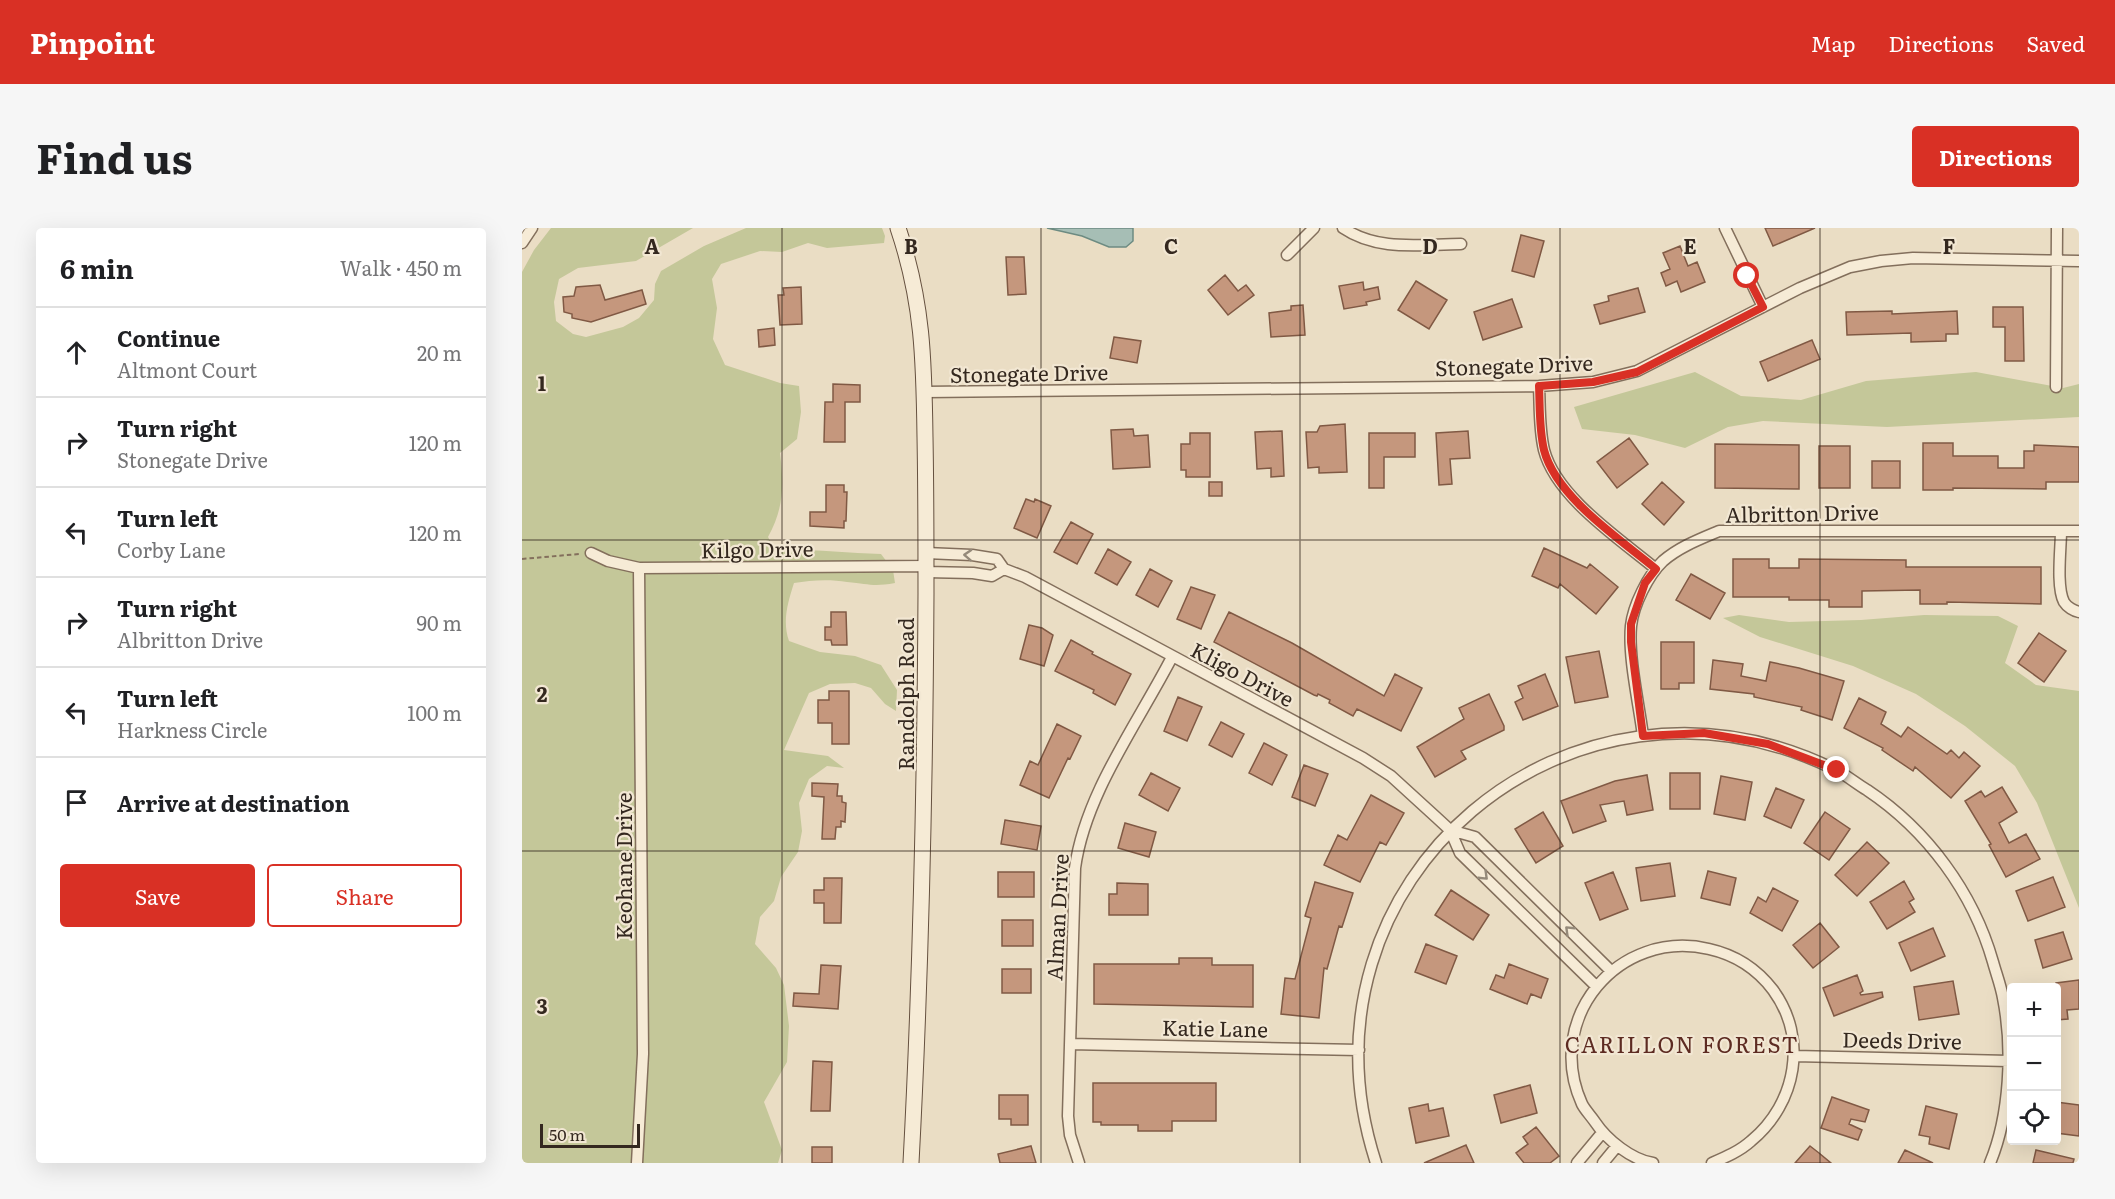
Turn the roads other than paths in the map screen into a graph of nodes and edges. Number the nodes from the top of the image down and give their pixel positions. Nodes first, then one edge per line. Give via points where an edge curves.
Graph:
1 (532, 228) edge
2 (898, 228) edge
3 (1314, 228) edge
4 (1343, 228) edge
5 (1725, 228) edge
6 (2057, 228) edge
7 (522, 243) edge
8 (1461, 244) dead end
9 (1287, 255) dead end
10 (2058, 261) junction
11 (2079, 261) edge
12 (1763, 307) junction
13 (1539, 386) junction
14 (2056, 387) dead end
15 (925, 392) junction
16 (2061, 531) junction
17 (2079, 531) edge
18 (591, 553) road end
19 (926, 564) junction
20 (639, 568) junction
21 (1004, 569) junction
22 (1656, 569) junction
23 (2079, 612) edge
24 (1172, 657) junction
25 (1643, 736) junction
26 (1450, 830) junction
27 (1611, 971) junction
28 (1596, 986) junction
29 (2007, 1040) edge
30 (1071, 1044) junction
31 (1359, 1050) junction
32 (1795, 1056) junction
33 (2007, 1061) edge
34 (2007, 1079) edge
35 (1602, 1133) junction
36 (1617, 1146) junction
37 (637, 1163) edge
38 (911, 1163) edge
39 (1079, 1163) edge
40 (1376, 1163) edge
41 (1577, 1163) edge
42 (1603, 1163) edge
43 (1653, 1163) edge
44 (1712, 1163) edge
45 (1990, 1163) edge

1 - 7 street
2 - 15 street, Randolph Road via 917,298
3 - 9 street
4 - 8 street via 1388,245
5 - 12 street
6 - 10 street
10 - 11 street, Stonegate Drive
10 - 12 street, Stonegate Drive via 1881,261 1828,275
10 - 14 street
12 - 13 street, Stonegate Drive via 1637,372 1593,382
13 - 15 street, Stonegate Drive
13 - 22 street via 1540,428 1556,478 1579,505
15 - 19 street, Randolph Road
16 - 17 street, Albritton Drive
16 - 22 street, Albritton Drive via 1719,531 1690,543
16 - 23 street via 2061,590 2064,602
18 - 20 street, Kilgo Drive
19 - 20 street, Kilgo Drive
19 - 21 street via 992,576
21 -> 19 street, Kligo Drive via 997,559 989,557
19 - 38 street, Randolph Road via 923,864
20 - 37 street, Keohane Drive via 643,1054
21 - 24 street, Kligo Drive
22 - 25 street, Albritton Drive via 1645,583 1631,624
24 - 26 street, Kligo Drive via 1392,776
24 - 30 street, Alman Drive via 1095,798 1080,837 1075,868
25 - 26 street via 1558,757 1509,782
25 - 29 street via 1704,733 1768,744 1837,770 1887,804 1930,845 1959,883 1986,936 2003,998
27 -> 26 street, Kligo Drive via 1475,837
26 -> 28 street, Kligo Drive via 1460,853
26 - 31 street via 1425,858 1388,920 1360,1013
27 - 28 street
27 - 32 street via 1634,956 1663,946 1692,945 1723,952 1764,978 1781,1002 1793,1032
28 - 35 street via 1584,1004 1573,1035 1572,1072 1582,1104
30 - 31 street, Katie Lane
30 - 39 street, Alman Drive via 1068,1116
31 - 40 street via 1358,1077 1366,1132
32 - 33 street, Deeds Drive
32 - 44 street via 1787,1090 1772,1119 1750,1142
34 - 45 street via 2003,1116
35 - 36 street
35 - 41 street
36 - 42 street
36 - 43 street

